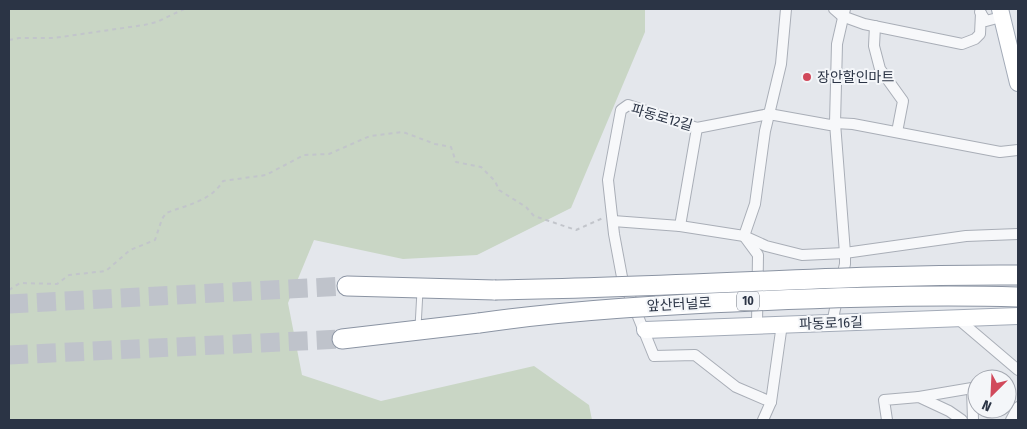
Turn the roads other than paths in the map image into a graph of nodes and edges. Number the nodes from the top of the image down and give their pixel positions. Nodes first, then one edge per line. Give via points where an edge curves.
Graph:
1 (786, 9) edge
2 (834, 9) edge
3 (980, 11) edge
4 (843, 12) edge
5 (1000, 13) edge
6 (875, 26) junction
7 (1018, 83) edge
8 (769, 114) junction
9 (835, 122) junction
10 (696, 128) junction
11 (897, 132) junction
12 (1018, 150) edge
13 (612, 219) junction
14 (680, 226) junction
15 (1018, 234) edge
16 (744, 236) junction
17 (845, 253) junction
18 (1018, 276) edge
19 (347, 286) tunnel mouth
20 (420, 288) junction
21 (1018, 297) edge
22 (1018, 316) edge
23 (956, 318) junction
24 (832, 323) junction
25 (782, 324) junction
26 (418, 330) junction
27 (645, 330) junction
28 (342, 339) tunnel mouth
29 (1018, 370) edge
30 (919, 397) junction
31 (771, 402) junction
32 (1018, 407) edge
33 (763, 420) edge
34 (887, 420) edge
35 (962, 420) edge
36 (973, 420) edge
37 (1011, 420) edge

1 - 8 street via 781,64
2 - 4 street
3 - 5 street via 986,21
3 - 6 street via 980,34 962,44
4 - 6 street via 864,24
4 - 9 street via 837,44
5 - 7 main road
6 - 11 street via 874,46 880,69 904,101
8 - 9 street, 파동로12길 via 830,125
8 - 10 street, 파동로12길
8 - 16 street via 755,204
9 - 11 street, 파동로12길
9 - 17 street
10 - 13 street, 파동로12길 via 628,105 621,110 608,180
10 - 14 street
11 - 12 street, 파동로12길 via 1000,152
13 - 14 street
13 - 27 street, 파동로12길 via 622,277
14 - 16 street
15 - 17 street via 966,236
16 - 17 street via 766,246 802,255
16 - 25 street via 758,255 757,324
17 - 24 street
18 - 20 highway, 앞산터널로 / 10, bridge via 923,275 494,290
19 - 20 highway, 앞산터널로 / 10
20 - 26 lane
21 - 26 highway, 앞산터널로 / 10, bridge via 875,296 695,303 571,311
22 - 23 main road, 파동로16길
23 - 24 main road, 파동로16길
23 - 29 street
24 - 25 street
25 - 27 main road, 파동로16길
25 - 31 street
26 - 28 highway, 앞산터널로 / 10
27 - 31 street, 파동로12길 via 654,356 696,355 736,388
30 - 34 street via 884,400
30 - 35 street
30 - 36 street via 972,388
31 - 33 street
32 - 37 street

